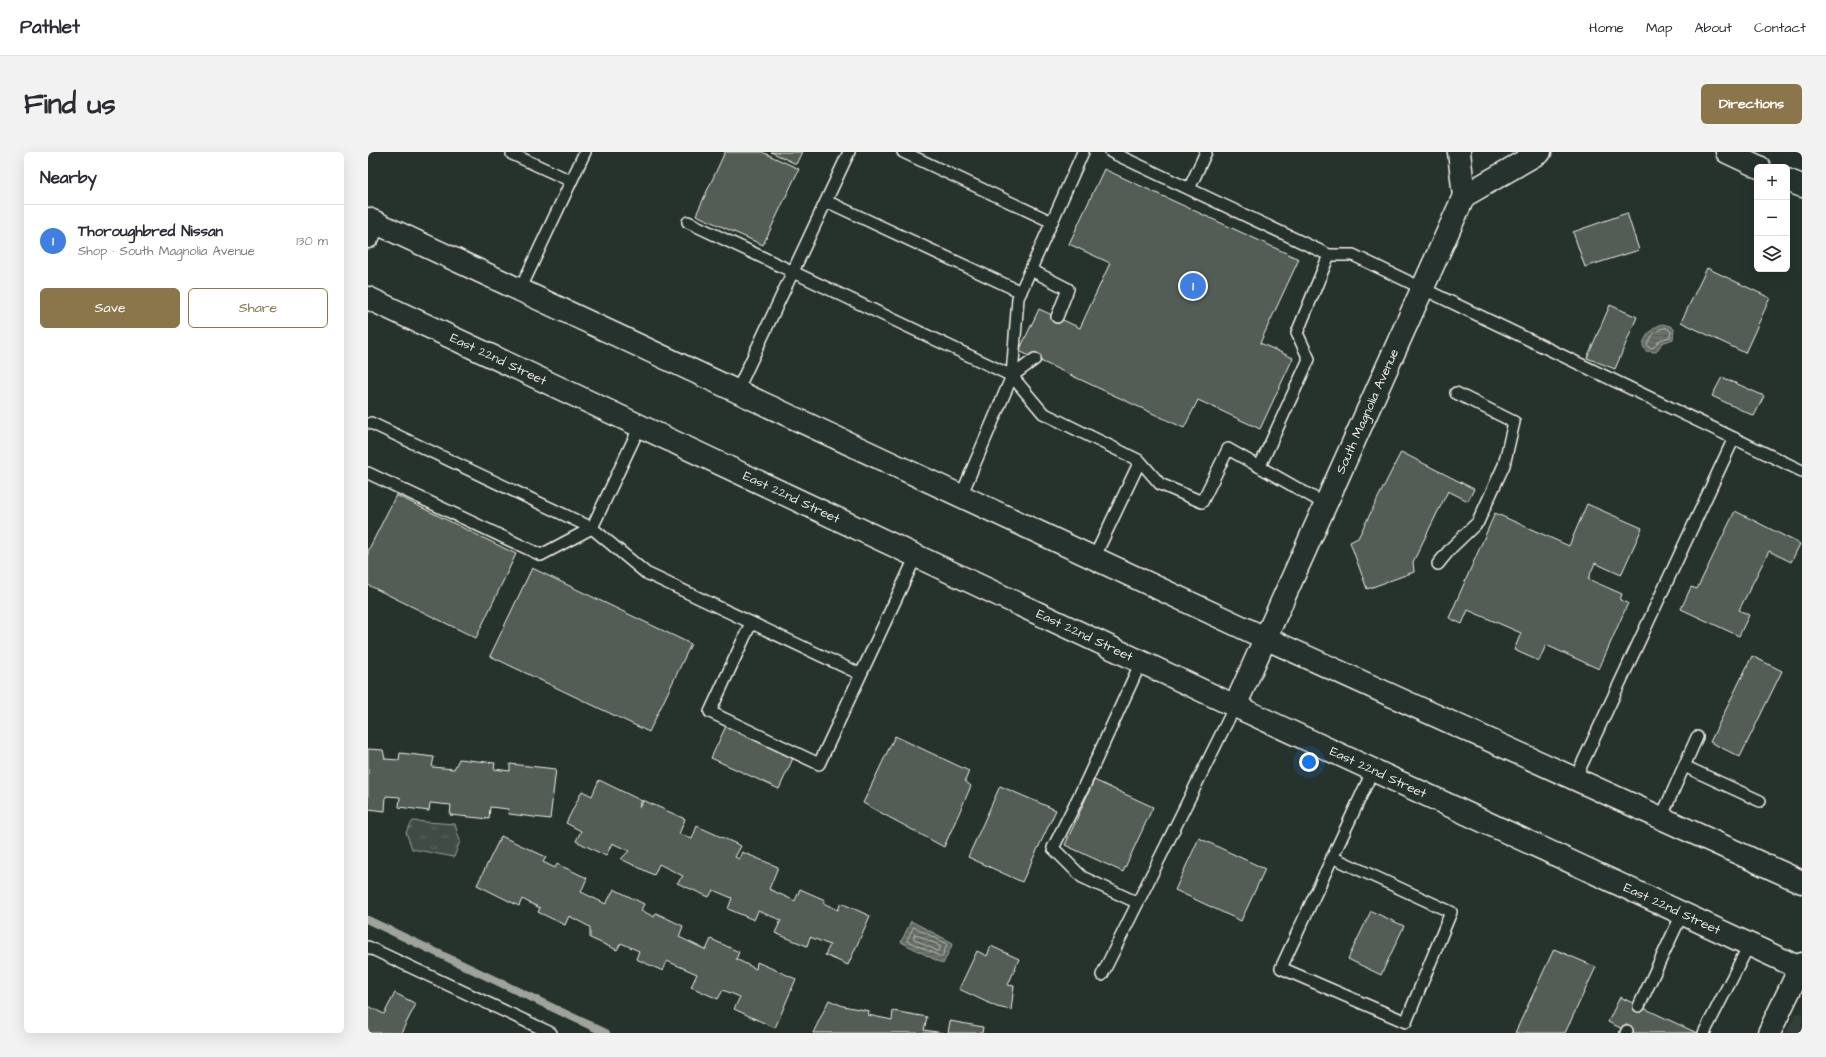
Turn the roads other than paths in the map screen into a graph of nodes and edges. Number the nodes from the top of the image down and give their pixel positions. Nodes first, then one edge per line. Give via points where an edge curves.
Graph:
1 (513, 152) edge
2 (585, 152) edge
3 (849, 152) edge
4 (903, 152) edge
5 (1083, 152) edge
6 (1112, 152) edge
7 (1206, 152) edge
8 (1458, 152) edge
9 (1540, 152) edge
10 (1727, 152) edge
11 (1754, 164) edge
12 (571, 181) junction
13 (1790, 181) edge
14 (1802, 186) edge
15 (1190, 189) junction
16 (1464, 196) junction
17 (826, 201) junction
18 (688, 222) dead end
19 (1052, 222) junction
20 (370, 226) edge
21 (1329, 255) junction
22 (1031, 270) junction
23 (793, 272) junction
24 (1423, 287) junction
25 (520, 290) junction
26 (1021, 292) junction
27 (368, 298) edge
28 (1057, 317) dead end
29 (1035, 359) dead end
30 (1012, 376) junction
31 (737, 391) junction
32 (1456, 393) dead end
33 (371, 423) dead end
34 (640, 426) junction
35 (1734, 438) junction
36 (1140, 461) junction
37 (1260, 466) junction
38 (1802, 471) edge
39 (368, 472) edge
40 (961, 496) junction
41 (1326, 504) junction
42 (592, 528) junction
43 (916, 556) junction
44 (1094, 558) junction
45 (1438, 564) dead end
46 (751, 623) junction
47 (1265, 638) junction
48 (1141, 662) junction
49 (860, 674) junction
50 (1235, 706) junction
51 (1697, 738) dead end
52 (1684, 766) junction
53 (1373, 770) junction
54 (1575, 779) junction
55 (1760, 801) dead end
56 (1661, 818) junction
57 (1332, 857) junction
58 (1802, 882) edge
59 (1138, 903) junction
60 (1682, 914) junction
61 (1749, 945) junction
62 (368, 947) edge
63 (1801, 967) edge
64 (1102, 975) dead end
65 (1639, 1006) dead end
66 (551, 1033) edge
67 (1704, 1033) edge
68 (1769, 1033) edge

1 - 12 lane via 512,154
2 - 12 lane
3 - 17 lane
4 - 19 lane
5 - 19 lane
6 - 15 lane
7 - 15 lane
8 - 16 main road
9 - 16 main road
10 - 11 main road
12 - 25 lane
13 - 14 main road
15 - 21 lane
16 - 24 main road, South Magnolia Avenue
17 - 23 lane
17 - 26 lane
18 - 23 lane
19 - 22 lane
20 - 25 main road
21 - 24 lane via 1353,255
21 - 37 lane via 1297,333 1309,359
22 - 26 lane
22 - 28 lane via 1068,289
23 - 30 lane
23 - 31 lane
24 - 35 lane
24 - 41 main road, South Magnolia Avenue
25 - 31 main road
26 - 30 lane via 1018,298
27 - 34 main road, East 22nd Street
29 - 30 lane
30 - 36 lane via 1043,413
30 - 40 lane
31 - 40 main road
32 - 45 lane via 1514,422 1504,465 1478,522
33 - 42 lane
34 - 42 lane
34 - 43 main road, East 22nd Street
35 - 38 lane
35 - 54 lane
36 - 37 lane via 1160,484 1202,502 1228,449
36 - 44 lane
37 - 41 lane
39 - 42 lane via 541,555
40 - 44 main road
41 - 47 main road, South Magnolia Avenue
42 - 46 lane via 646,573
43 - 48 main road, East 22nd Street
43 - 49 lane
44 - 47 main road
46 - 49 lane
46 - 49 lane via 710,712 819,764
47 - 50 main road, South Magnolia Avenue
47 - 54 main road
48 - 50 main road, East 22nd Street
48 - 59 lane via 1053,848 1082,877
50 - 53 main road, East 22nd Street
50 - 59 lane
51 - 52 lane
52 - 55 lane
52 - 56 lane
53 - 57 lane
53 - 60 main road, East 22nd Street
54 - 56 main road
56 - 58 main road
57 - 57 lane via 1281,968 1406,1022 1452,912
59 - 64 lane
60 - 61 main road, East 22nd Street
60 - 65 lane
61 - 63 main road, East 22nd Street
61 - 67 lane
62 - 66 lane
63 - 68 main road

